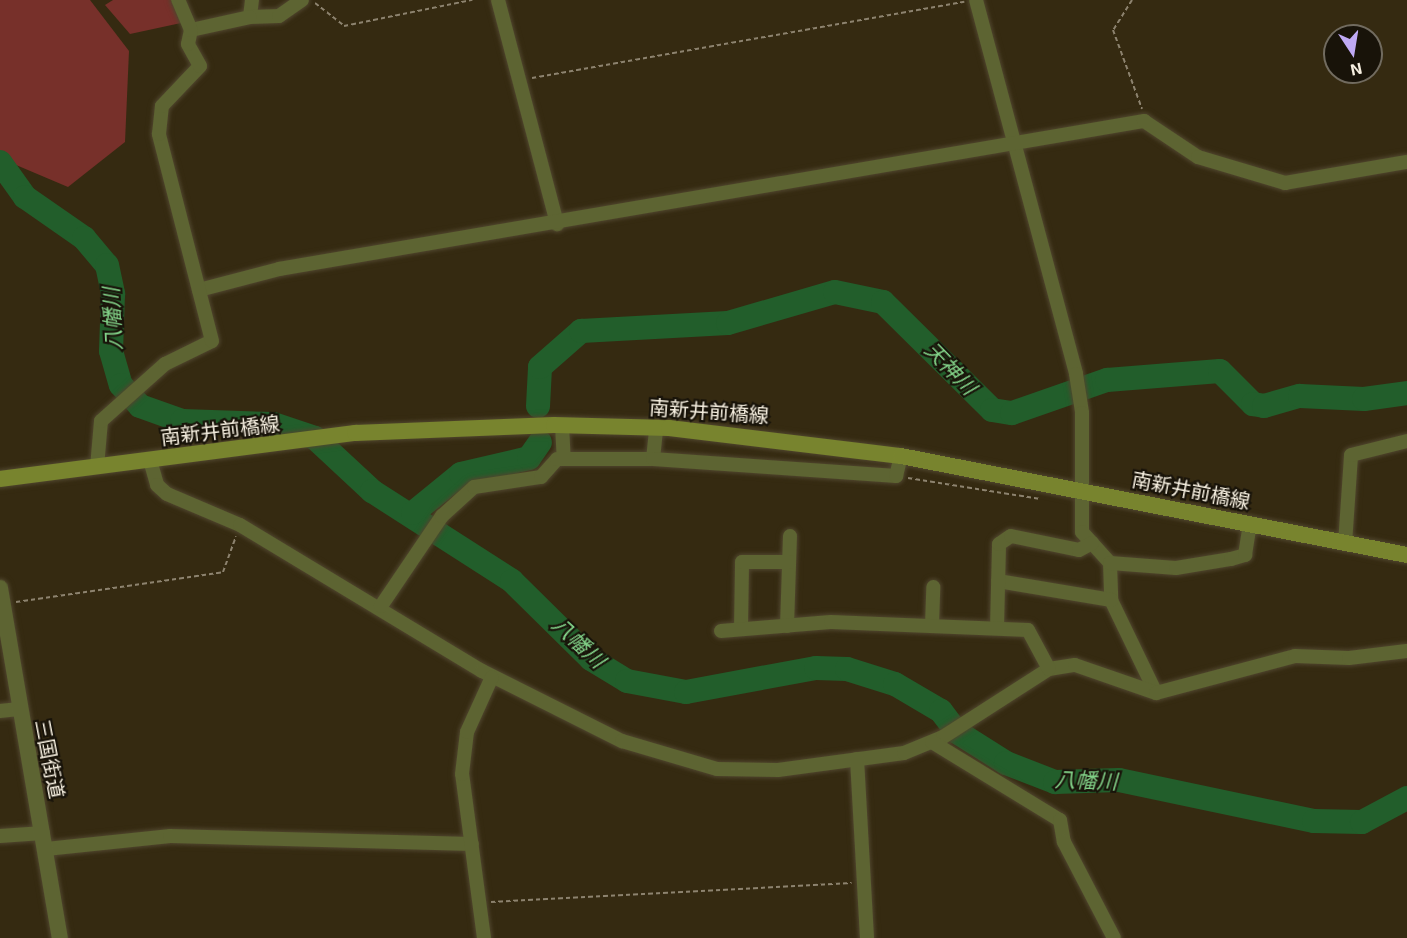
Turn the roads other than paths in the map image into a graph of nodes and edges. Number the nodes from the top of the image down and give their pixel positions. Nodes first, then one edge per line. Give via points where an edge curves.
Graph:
1 (178, 0) edge
2 (252, 0) edge
3 (302, 0) edge
4 (498, 0) edge
5 (974, 0) edge
6 (250, 17) junction
7 (191, 30) junction
8 (1014, 144) junction
9 (1407, 162) edge
10 (557, 224) junction
11 (199, 290) junction
12 (562, 425) junction
13 (656, 428) junction
14 (1407, 441) edge
15 (901, 456) junction
16 (564, 458) junction
17 (653, 459) junction
18 (150, 460) junction
19 (97, 467) junction
20 (0, 479) edge
21 (1080, 490) junction
22 (1250, 523) junction
23 (790, 536) dead end
24 (1092, 543) junction
25 (1345, 544) junction
26 (1407, 555) edge
27 (789, 562) junction
28 (1110, 563) junction
29 (998, 581) junction
30 (933, 587) dead end
31 (1, 596) edge
32 (1111, 600) junction
33 (381, 606) junction
34 (932, 625) junction
35 (787, 626) junction
36 (997, 628) junction
37 (741, 629) junction
38 (721, 631) dead end
39 (3, 632) edge
40 (1407, 651) edge
41 (1049, 669) junction
42 (492, 677) junction
43 (1156, 693) junction
44 (19, 709) junction
45 (0, 711) edge
46 (937, 739) junction
47 (857, 759) junction
48 (0, 836) edge
49 (44, 841) junction
50 (472, 844) junction
51 (60, 938) edge
52 (484, 938) edge
53 (867, 938) edge
54 (1114, 938) edge

1 - 7 street
2 - 6 street
3 - 6 street via 279,16
4 - 10 street
5 - 8 street
6 - 7 street
7 - 11 street via 188,44 200,66 162,106 158,119
8 - 9 street via 1144,121 1198,157 1285,183
8 - 10 street
8 - 21 street via 1076,374 1082,413
10 - 11 street via 279,269
11 - 19 street via 212,341 140,384 101,421
12 - 13 main road, 南新井前橋線
12 - 16 street
12 - 18 main road, 南新井前橋線 via 355,433
13 - 15 main road, 南新井前橋線
13 - 17 street
14 - 25 street via 1351,455
15 - 17 street via 896,476
15 - 21 main road, 南新井前橋線
16 - 17 street
16 - 33 street via 541,477 474,487 442,516
18 - 19 main road, 南新井前橋線
18 - 33 street via 157,485 167,494 240,525
19 - 20 main road, 南新井前橋線
21 - 22 main road, 南新井前橋線
21 - 24 street via 1082,532
22 - 25 main road, 南新井前橋線
22 - 28 street via 1245,555 1176,568
23 - 27 street
24 - 28 street
24 - 29 street via 1079,550 1011,536 999,544
25 - 26 main road, 南新井前橋線
27 - 35 street
27 - 37 street via 742,562
28 - 32 street
29 - 32 street
29 - 36 street
30 - 34 street
31 - 39 street, 三国街道
32 - 43 street
33 - 42 street
34 - 35 street
34 - 36 street
35 - 37 street
36 - 41 street via 1028,630
37 - 38 street
39 - 44 street, 三国街道
40 - 43 street via 1348,658 1295,656
41 - 43 street via 1075,665
41 - 46 street
42 - 47 street via 622,741 680,762 747,772
42 - 50 street via 467,732 462,774
44 - 45 street
44 - 49 street, 三国街道
46 - 47 street via 904,753
46 - 54 street via 1060,820 1064,842
47 - 53 street
48 - 49 street
49 - 50 street via 170,836
49 - 51 street, 三国街道
50 - 52 street

